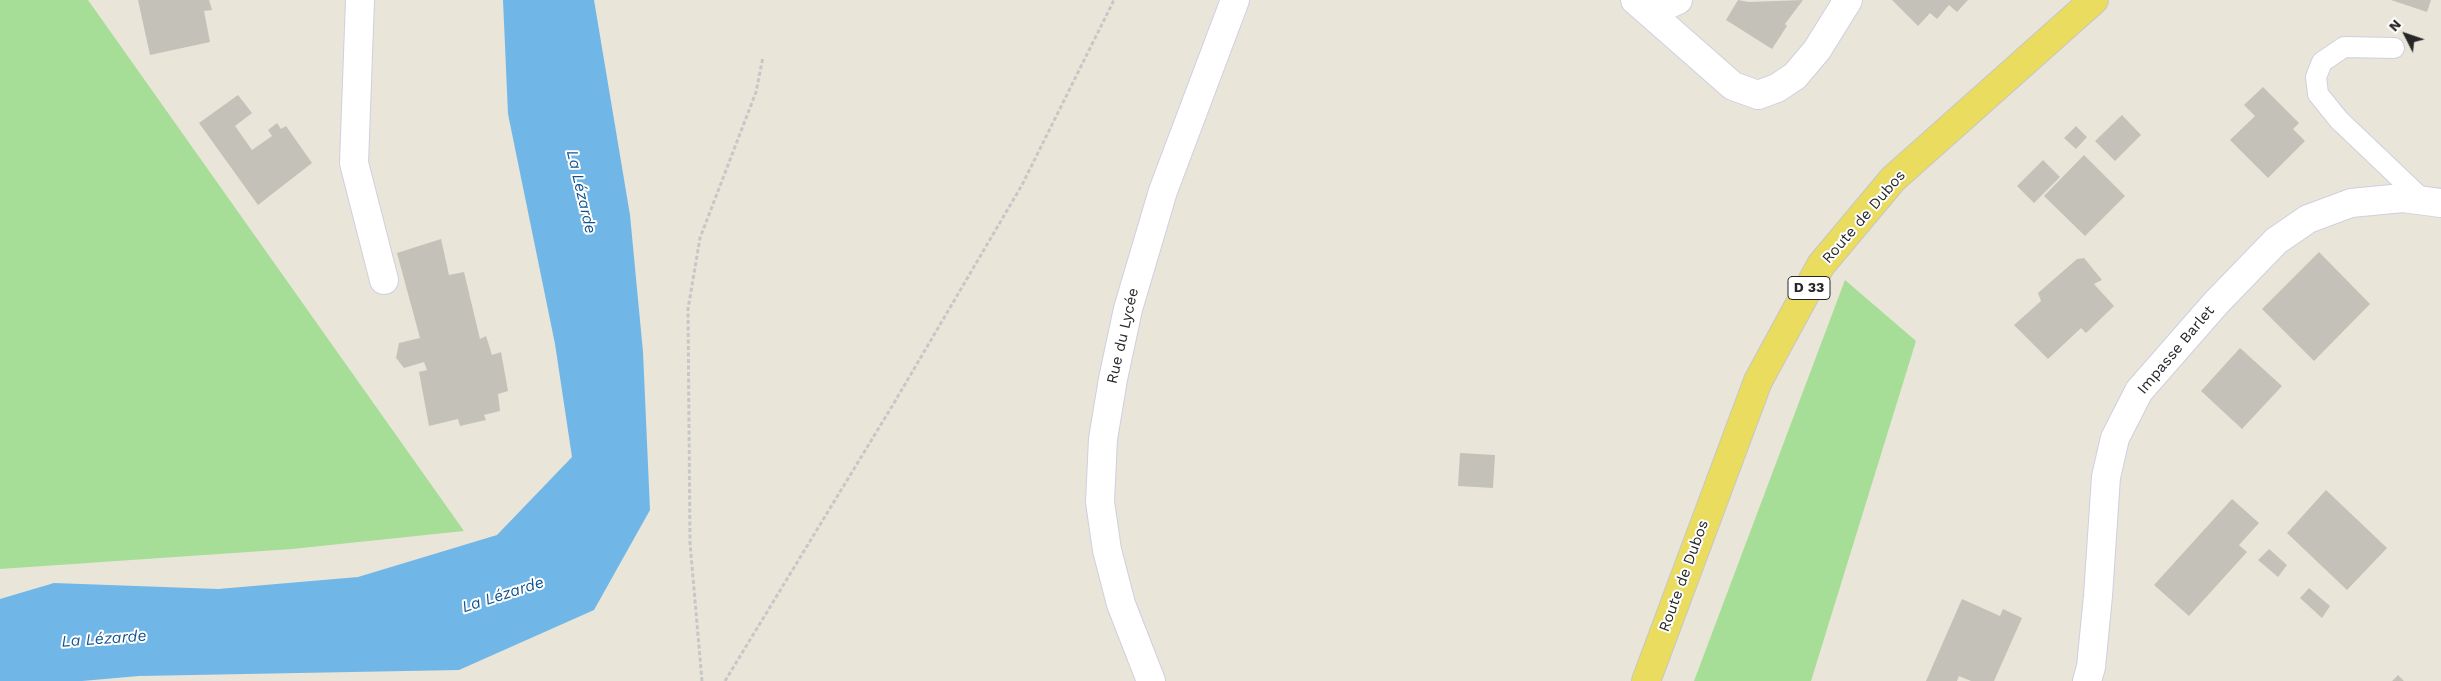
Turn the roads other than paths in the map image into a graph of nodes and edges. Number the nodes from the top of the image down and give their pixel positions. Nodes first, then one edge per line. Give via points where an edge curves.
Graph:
1 (360, 0) edge
2 (1235, 0) edge
3 (1678, 0) edge
4 (1848, 0) edge
5 (2094, 0) edge
6 (1643, 7) edge
7 (2394, 48) dead end
8 (2432, 201) edge
9 (384, 280) dead end
10 (1645, 675) edge
11 (1151, 681) edge
12 (2087, 681) edge

1 - 9 street via 354,163
2 - 11 street, Rue du Lycée via 1163,191 1128,310 1103,439 1100,502 1107,550 1121,604
3 - 6 street
4 - 6 street via 1817,50 1795,76 1758,95 1733,86
5 - 10 main road, Route de Dubos / D 33 via 1893,179 1821,265 1758,381
7 - 8 lane via 2344,47 2322,62 2316,77 2318,94 2339,120
8 - 12 street, Impasse Barlet via 2403,198 2350,203 2308,219 2276,241 2139,391 2115,438 2106,477 2098,596

